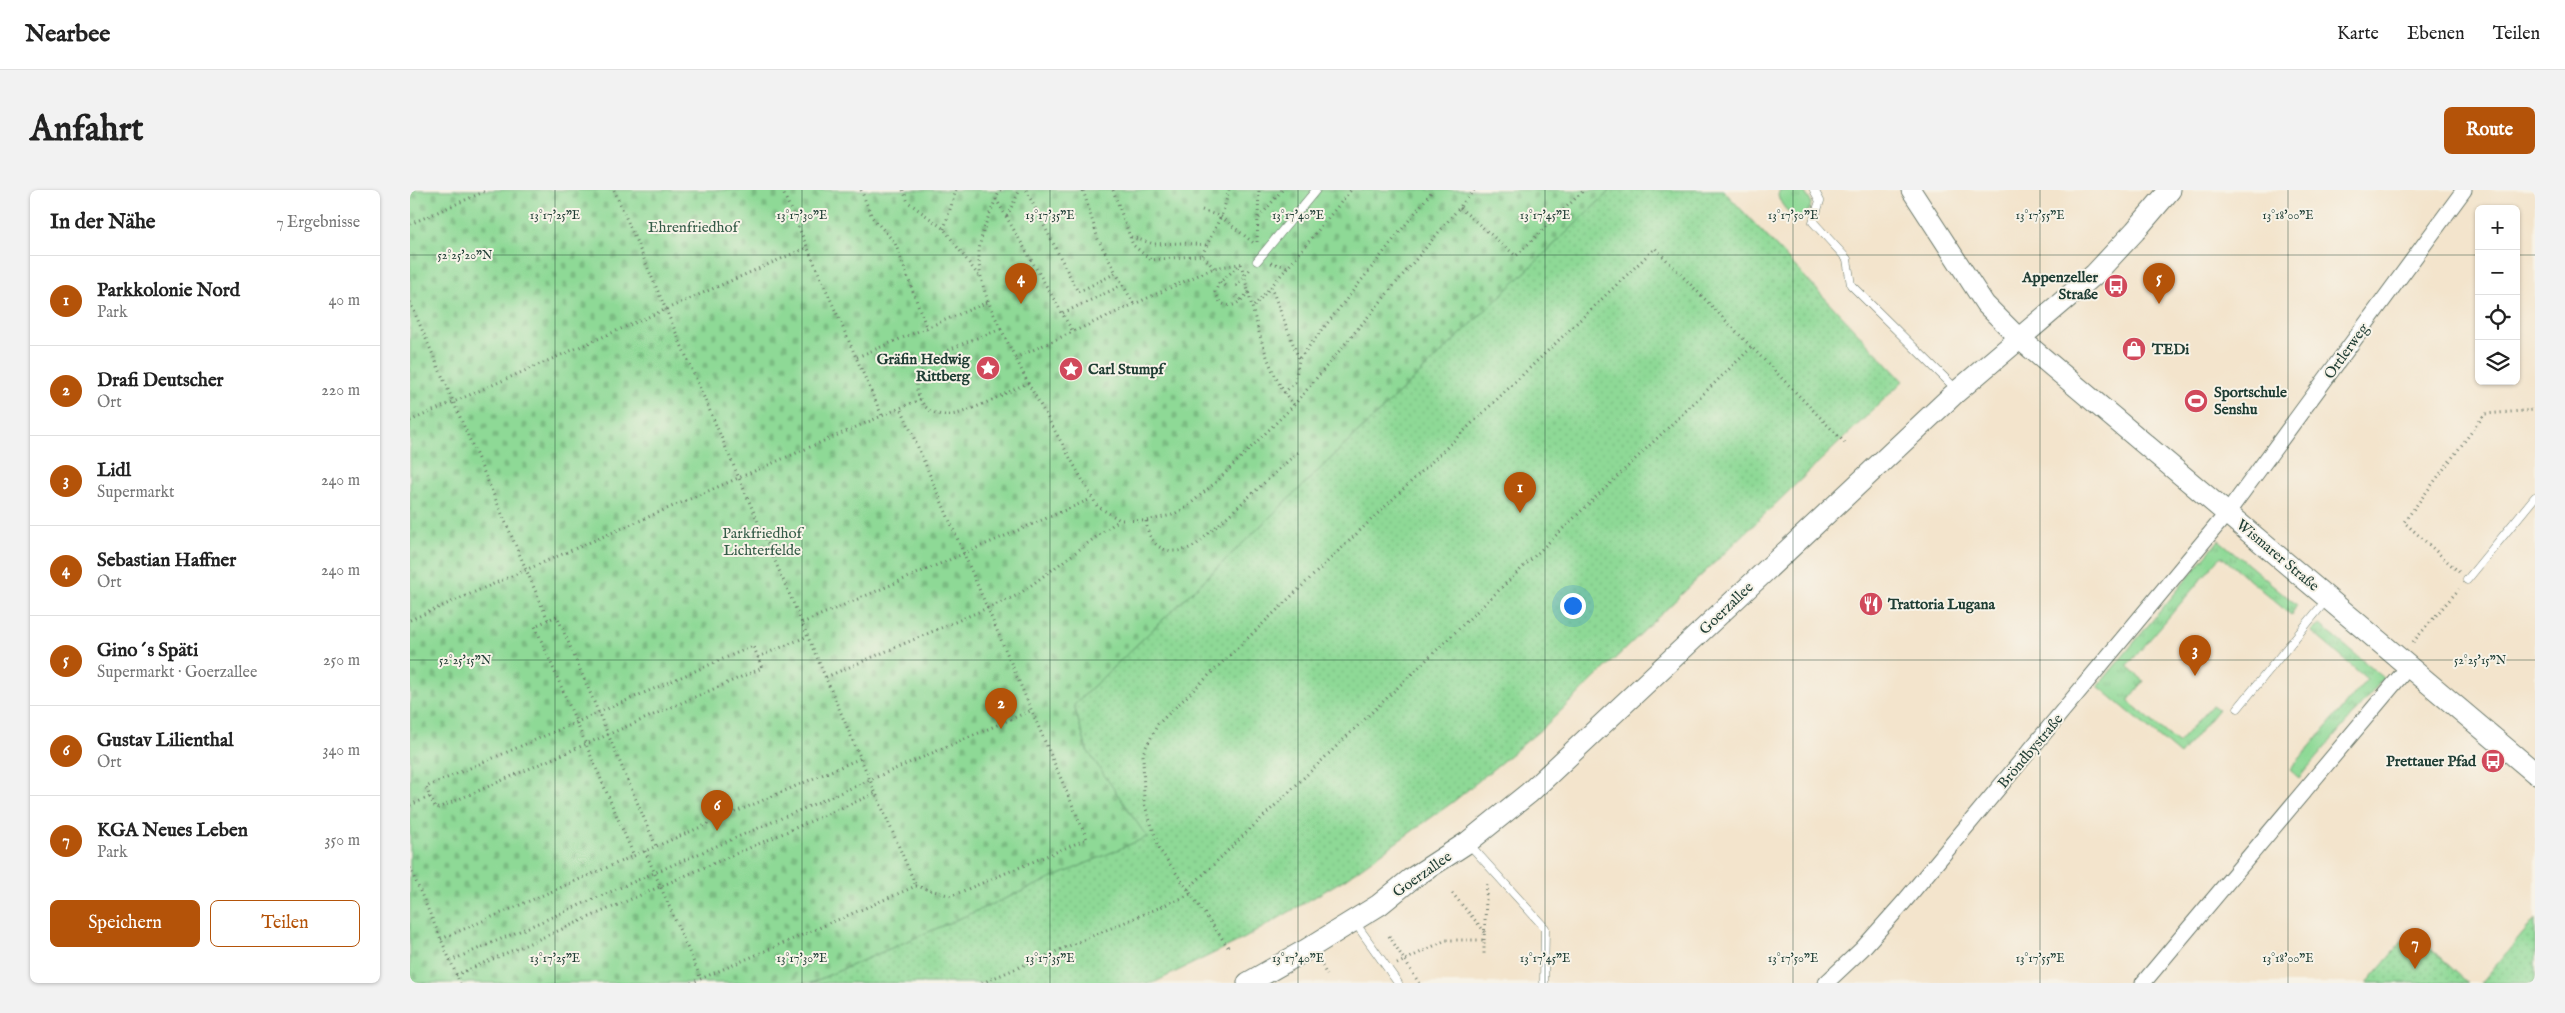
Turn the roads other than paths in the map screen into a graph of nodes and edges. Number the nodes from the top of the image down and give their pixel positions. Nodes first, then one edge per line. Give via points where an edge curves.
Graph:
1 (1316, 190) edge
2 (1814, 190) edge
3 (1910, 190) edge
4 (2170, 190) edge
5 (2464, 190) edge
6 (1257, 261) road end
7 (2019, 338) junction
8 (1957, 391) junction
9 (2535, 497) edge
10 (2228, 512) junction
11 (2468, 580) road end
12 (2328, 598) junction
13 (2409, 666) junction
14 (2238, 708) dead end
15 (2535, 773) edge
16 (1468, 842) junction
17 (1354, 921) junction
18 (1544, 982) edge
19 (1248, 983) edge
20 (1398, 983) edge
21 (1826, 983) edge
22 (2144, 983) edge

1 - 6 lane
2 - 8 lane via 1820,201 1813,222 1847,259 1851,285
3 - 7 street via 1985,304
4 - 7 main road, Goerzallee via 2136,232 2095,274
5 - 10 street, Ortlerweg
7 - 8 main road, Goerzallee
7 - 10 main road, Wismarer Straße
8 - 16 main road, Goerzallee via 1590,737 1529,793
9 - 11 lane
10 - 12 main road, Wismarer Straße
10 - 21 street, Bröndbystraße via 1904,903
12 - 13 main road, Wismarer Straße
12 - 14 lane
13 - 15 main road, Wismarer Straße
13 - 22 street
16 - 17 main road, Goerzallee
16 - 18 lane via 1545,928
17 - 19 main road, Goerzallee
17 - 20 lane

